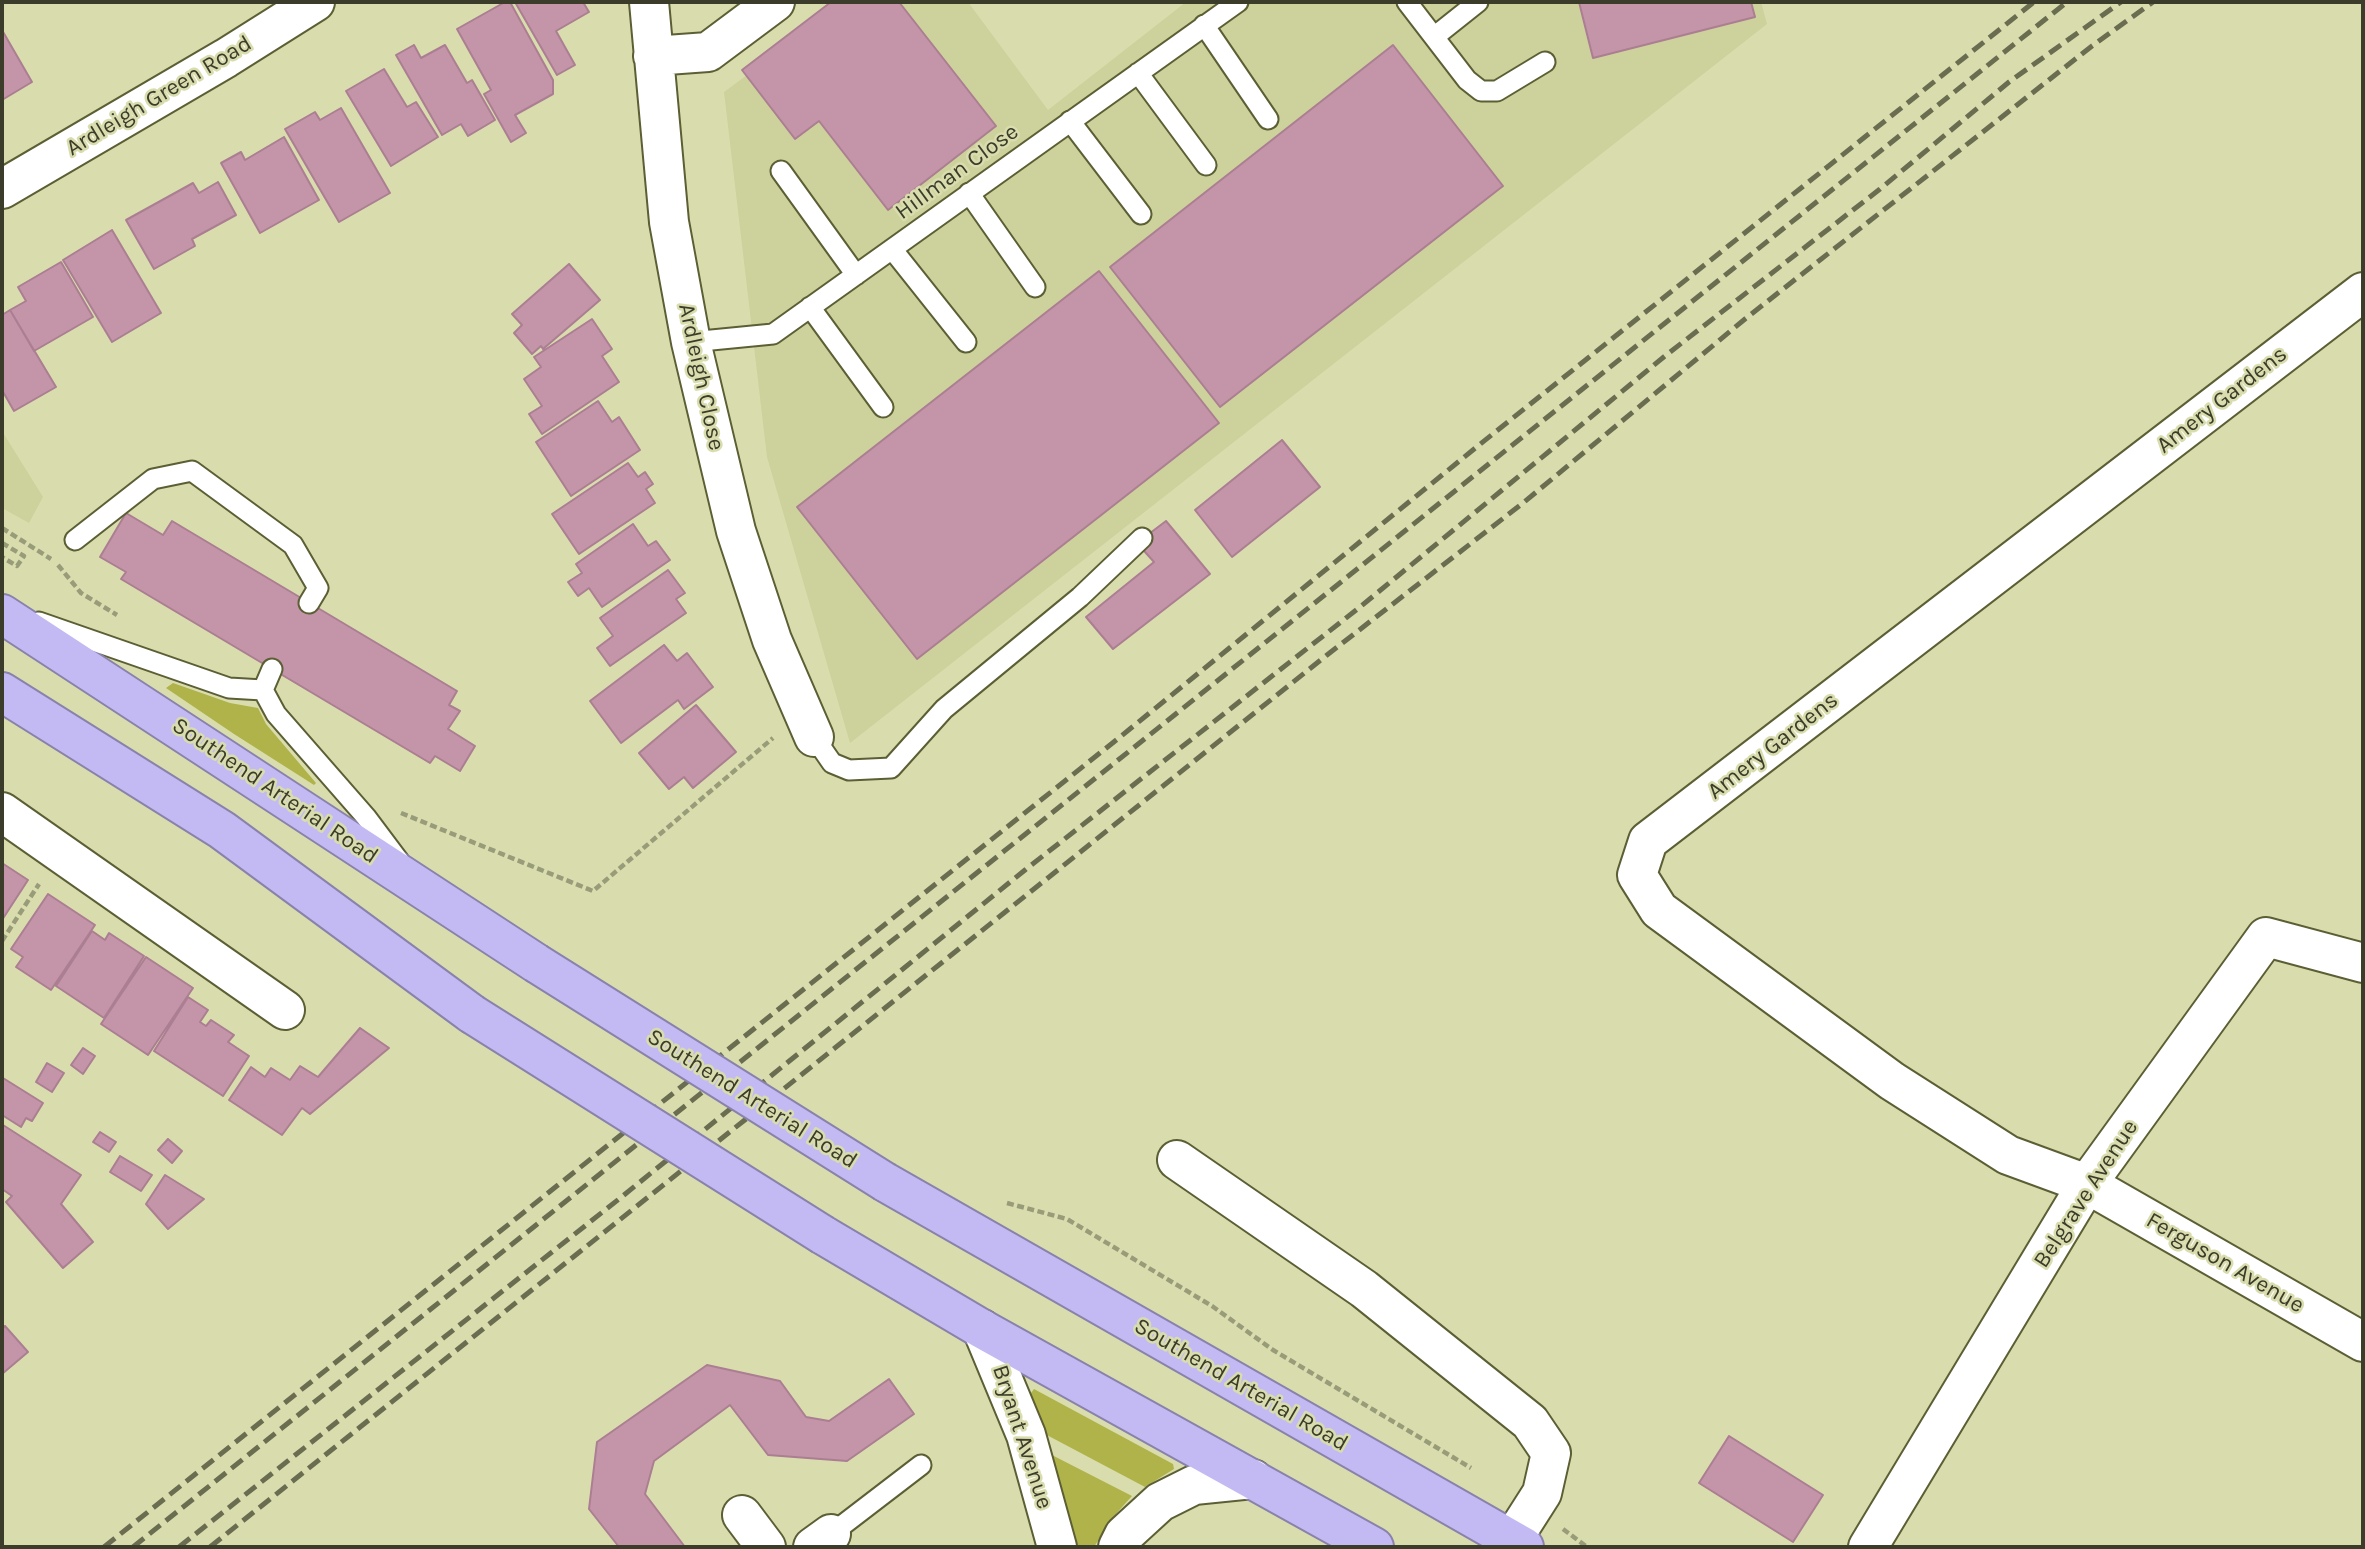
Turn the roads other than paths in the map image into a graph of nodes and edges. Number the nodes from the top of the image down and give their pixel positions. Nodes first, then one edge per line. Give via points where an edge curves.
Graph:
1 (315, 2) edge
2 (649, 2) edge
3 (775, 2) edge
4 (1238, 2) edge
5 (1407, 2) edge
6 (1478, 2) edge
7 (1204, 26) junction
8 (1434, 37) junction
9 (653, 56) junction
10 (1545, 62) dead end
11 (1138, 73) junction
12 (1268, 120) dead end
13 (1070, 121) junction
14 (1206, 165) dead end
15 (781, 171) dead end
16 (2, 189) edge
17 (969, 193) junction
18 (1141, 214) dead end
19 (892, 248) junction
20 (856, 275) junction
21 (1035, 286) dead end
22 (2363, 292) edge
23 (810, 307) junction
24 (691, 342) junction
25 (966, 342) dead end
26 (883, 407) dead end
27 (1142, 537) dead end
28 (75, 540) dead end
29 (309, 604) dead end
30 (2, 612) edge
31 (272, 669) dead end
32 (263, 690) junction
33 (2, 692) edge
34 (808, 725) joint
35 (2, 812) edge
36 (419, 887) junction
37 (2363, 963) edge
38 (285, 1010) dead end
39 (1177, 1160) dead end
40 (2087, 1184) junction
41 (982, 1329) junction
42 (2363, 1342) edge
43 (921, 1465) dead end
44 (1253, 1479) junction
45 (743, 1515) dead end
46 (822, 1540) edge
47 (1518, 1544) edge
48 (766, 1547) edge
49 (1057, 1547) edge
50 (1118, 1547) edge
51 (1374, 1547) edge
52 (1868, 1547) edge

1 - 16 street, Ardleigh Green Road
2 - 9 street, Ardleigh Close
3 - 9 street via 708,52
4 - 7 lane, Hillman Close
5 - 8 lane
6 - 8 lane
7 - 11 lane, Hillman Close
7 - 12 lane
8 - 10 lane via 1481,91 1497,92
9 - 24 street, Ardleigh Close via 669,222
11 - 13 lane, Hillman Close
11 - 14 lane
13 - 17 lane, Hillman Close
13 - 18 lane
15 - 20 lane
17 - 19 lane, Hillman Close
17 - 21 lane
19 - 20 lane, Hillman Close
19 - 25 lane
20 - 23 lane, Hillman Close
22 - 40 street, Amery Gardens via 1648,841 1637,875 1659,910 1892,1081 2008,1156
23 - 24 lane, Hillman Close via 773,334
23 - 26 lane
24 - 34 street, Ardleigh Close via 736,531 772,640
27 - 34 lane via 1080,597 944,709 891,768 849,770 832,763
28 - 29 lane via 153,479 192,471 293,545 318,588
30 - 32 lane via 229,688
30 - 36 highway, Southend Arterial Road
31 - 32 lane
32 - 36 lane via 276,714 366,817
33 - 41 highway, bridge via 222,830 472,1014 823,1235
35 - 38 street
36 - 47 highway, Southend Arterial Road, bridge via 886,1182
37 - 40 street, Belgrave Avenue via 2266,937
39 - 47 street via 1364,1289 1530,1422 1551,1453 1542,1493
40 - 42 street, Ferguson Avenue
40 - 52 street, Belgrave Avenue
41 - 44 highway
41 - 49 street, Bryant Avenue via 1026,1435
43 - 46 lane
44 - 50 street via 1194,1485 1160,1502 1124,1535
44 - 51 highway
45 - 48 street

